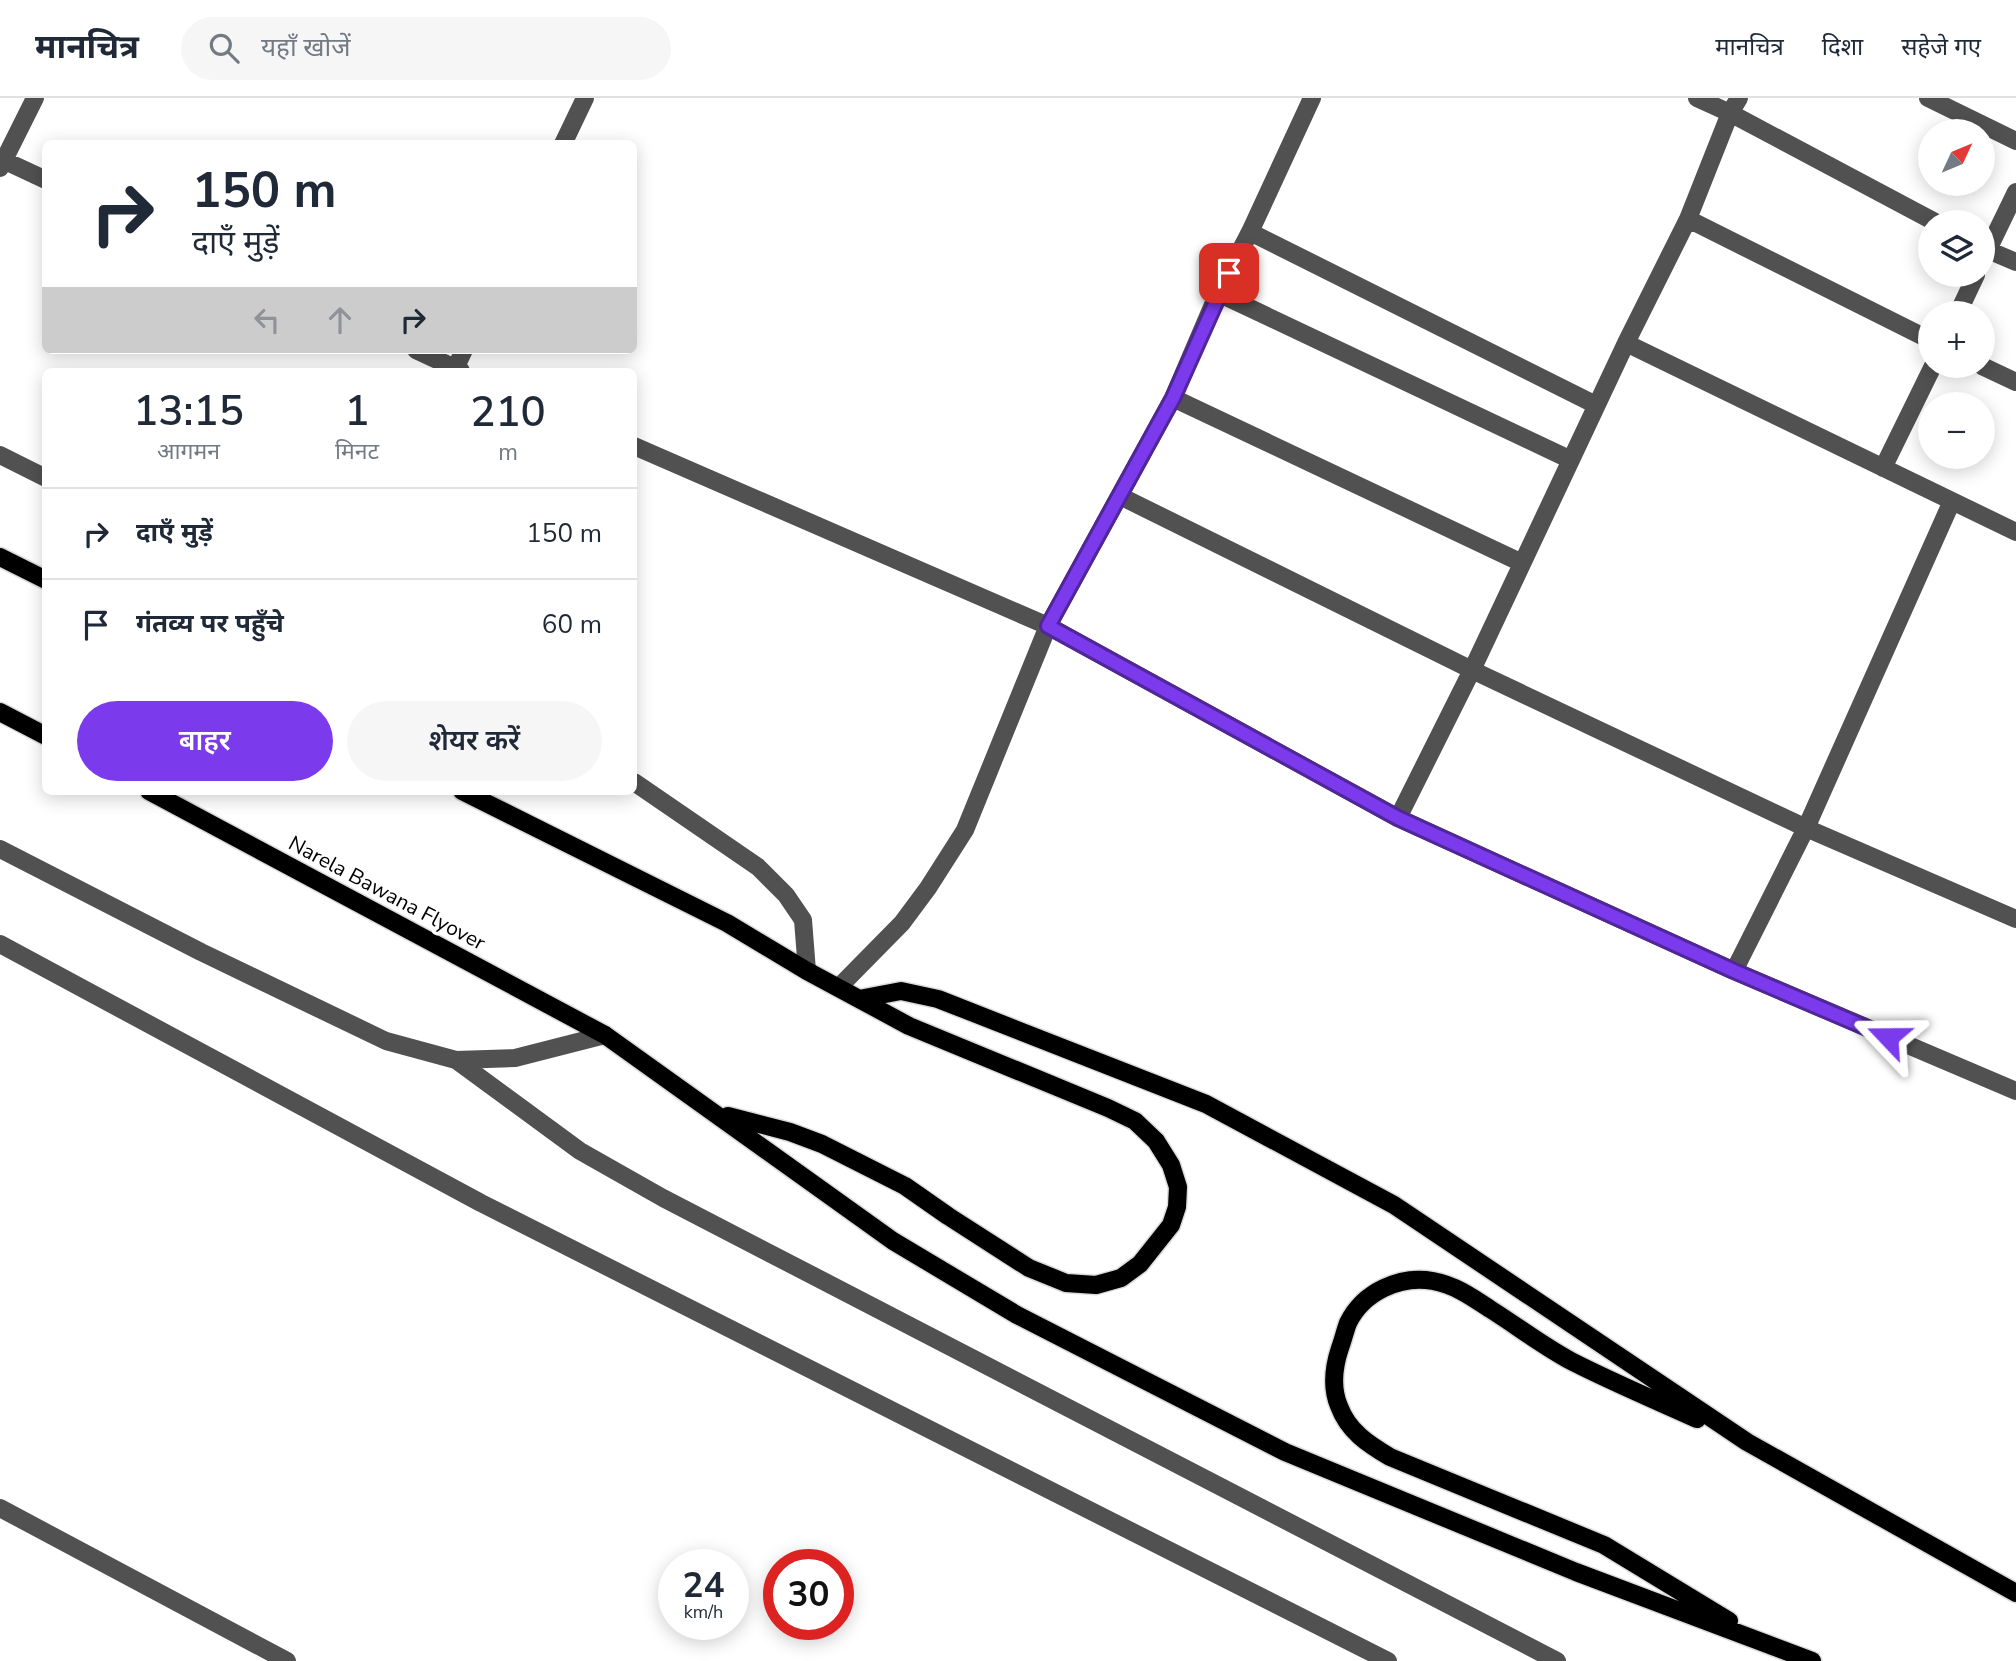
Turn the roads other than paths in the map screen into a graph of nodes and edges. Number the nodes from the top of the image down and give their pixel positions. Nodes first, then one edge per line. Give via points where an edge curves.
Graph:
1 (35, 98) edge
2 (585, 98) edge
3 (1312, 98) edge
4 (1697, 98) edge
5 (1928, 98) edge
6 (1735, 106) edge
7 (565, 140) edge
8 (2016, 141) edge
9 (2, 164) edge
10 (42, 179) edge
11 (2016, 192) edge
12 (1918, 212) edge
13 (1688, 219) junction
14 (1250, 232) junction
15 (1995, 232) edge
16 (1995, 256) edge
17 (2016, 262) edge
18 (1219, 293) junction
19 (1918, 334) edge
20 (1626, 343) junction
21 (423, 354) edge
22 (453, 368) edge
23 (1995, 372) edge
24 (1927, 378) edge
25 (2016, 382) edge
26 (1173, 398) junction
27 (1596, 405) junction
28 (637, 447) edge
29 (0, 455) edge
30 (1571, 460) junction
31 (1883, 467) junction
32 (42, 476) edge
33 (1120, 496) junction
34 (1952, 501) junction
35 (2016, 533) edge
36 (0, 557) edge
37 (1522, 563) junction
38 (42, 578) edge
39 (1048, 626) junction
40 (1472, 670) junction
41 (0, 712) edge
42 (42, 734) edge
43 (637, 784) edge
44 (157, 795) edge
45 (470, 795) edge
46 (1398, 818) junction
47 (1806, 828) junction
48 (0, 849) edge
49 (2016, 919) edge
50 (0, 944) edge
51 (807, 971) junction
52 (1734, 971) junction
53 (839, 987) junction
54 (859, 999) junction
55 (605, 1034) junction
56 (456, 1060) junction
57 (2016, 1091) edge
58 (717, 1114) junction
59 (1747, 1442) junction
60 (0, 1508) edge
61 (2016, 1593) edge
62 (1764, 1643) junction
63 (287, 1661) edge
64 (1388, 1661) edge
65 (1558, 1661) edge
66 (1812, 1661) edge

1 - 9 street
2 - 7 street
3 - 14 street
4 - 6 street
5 - 8 street
6 - 12 street
6 - 13 street
9 - 10 street
11 - 15 street
13 - 19 street
13 - 20 street
14 - 18 street
14 - 27 street
16 - 17 street
18 - 26 street
18 - 30 street
20 - 27 street
20 - 31 street
21 - 22 street
23 - 25 street
24 - 31 street
26 - 33 street
26 - 37 street
27 - 30 street
28 - 39 street
29 - 32 street
30 - 37 street
31 - 34 street
33 - 39 street
33 - 40 street
34 - 35 street
34 - 47 street
36 - 38 main road
37 - 40 street
39 - 46 street
39 - 53 street via 965,830 902,923
40 - 46 street
40 - 47 street
41 - 42 main road
43 - 51 street via 758,867 786,895 803,920
44 - 55 main road, Narela Bawana Flyover
45 - 51 main road via 727,923
46 - 52 street
47 - 49 street
47 - 52 street
48 - 56 street via 386,1041
50 - 64 street via 481,1203
51 - 53 main road
52 - 57 street
53 - 54 main road
54 - 58 main road via 909,1026 1108,1108 1149,1134 1171,1164 1178,1187 1177,1207 1171,1225 1140,1264 1121,1278 1096,1285 1066,1283 1029,1268 905,1186 822,1144
54 - 59 main road via 901,991 938,999 1206,1104 1394,1205
55 - 56 street via 515,1058
55 - 58 main road, Narela Bawana Flyover
56 - 65 street via 580,1151 663,1198
58 - 62 main road, Narela Bawana Flyover via 893,1241 1017,1315 1285,1452 1576,1572
59 - 61 main road
59 - 62 main road via 1569,1360 1454,1286 1431,1280 1389,1285 1359,1306 1335,1365 1338,1404 1365,1443 1604,1545
60 - 63 street
62 - 66 main road

